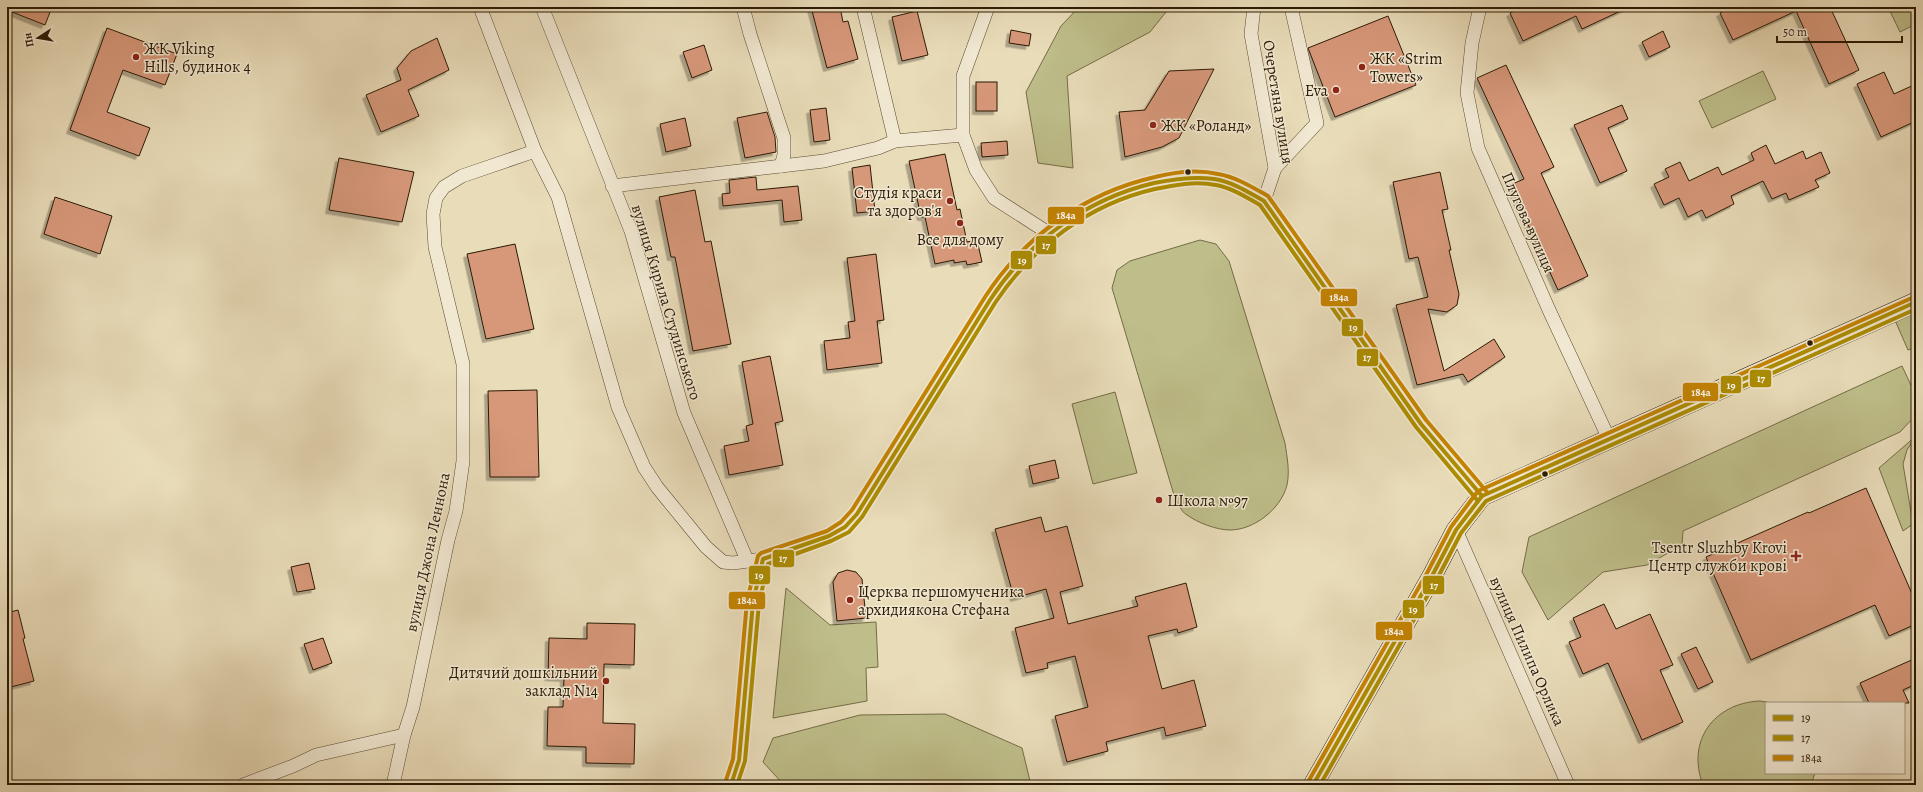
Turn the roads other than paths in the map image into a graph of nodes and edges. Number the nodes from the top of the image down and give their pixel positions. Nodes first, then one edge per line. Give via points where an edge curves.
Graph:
1 (480, 7) edge
2 (542, 7) edge
3 (743, 7) edge
4 (863, 7) edge
5 (988, 7) edge
6 (1254, 7) edge
7 (1291, 7) edge
8 (1480, 7) edge
9 (963, 135) junction
10 (894, 141) junction
11 (535, 151) junction
12 (781, 166) junction
13 (1275, 168) junction
14 (612, 186) junction
15 (1264, 201) junction
16 (1050, 234) junction
17 (1916, 302) edge
18 (1609, 439) junction
19 (1482, 496) junction
20 (1456, 530) junction
21 (763, 559) junction
22 (747, 560) junction
23 (404, 735) junction
24 (243, 785) edge
25 (393, 785) edge
26 (731, 785) edge
27 (1313, 785) edge
28 (1568, 785) edge

1 - 11 street
2 - 14 street, вулиця Кирила Студинського
3 - 12 street via 784,138 785,150
4 - 10 street
5 - 9 street via 963,76
6 - 13 street, Очеретяна вулиця via 1251,34
7 - 13 street via 1317,123
8 - 18 street, Плугова вулиця via 1472,42 1467,93 1478,148
9 - 10 street
9 - 16 street via 976,170 994,198
10 - 12 street via 878,148 824,161
11 - 22 street via 558,198 618,407 644,467 706,547 723,562
11 - 23 street, вулиця Джона Леннона via 462,176 444,186 436,198 433,214 435,246 463,364 463,461 456,511 413,707
12 - 14 street
13 - 15 street, Очеретяна вулиця
14 - 22 street, вулиця Кирила Студинського via 631,231 684,413
15 - 16 street via 1239,186 1215,179 1188,177 1144,185 1096,202
15 - 19 street via 1421,424
16 - 21 street via 1006,277 857,514 845,526 829,536
17 - 18 street
18 - 19 street
19 - 20 street
20 - 27 street
20 - 28 street, вулиця Пилипа Орлика
21 - 22 street
21 - 26 street via 753,602 739,760
23 - 24 street via 316,755
23 - 25 street, вулиця Джона Леннона

